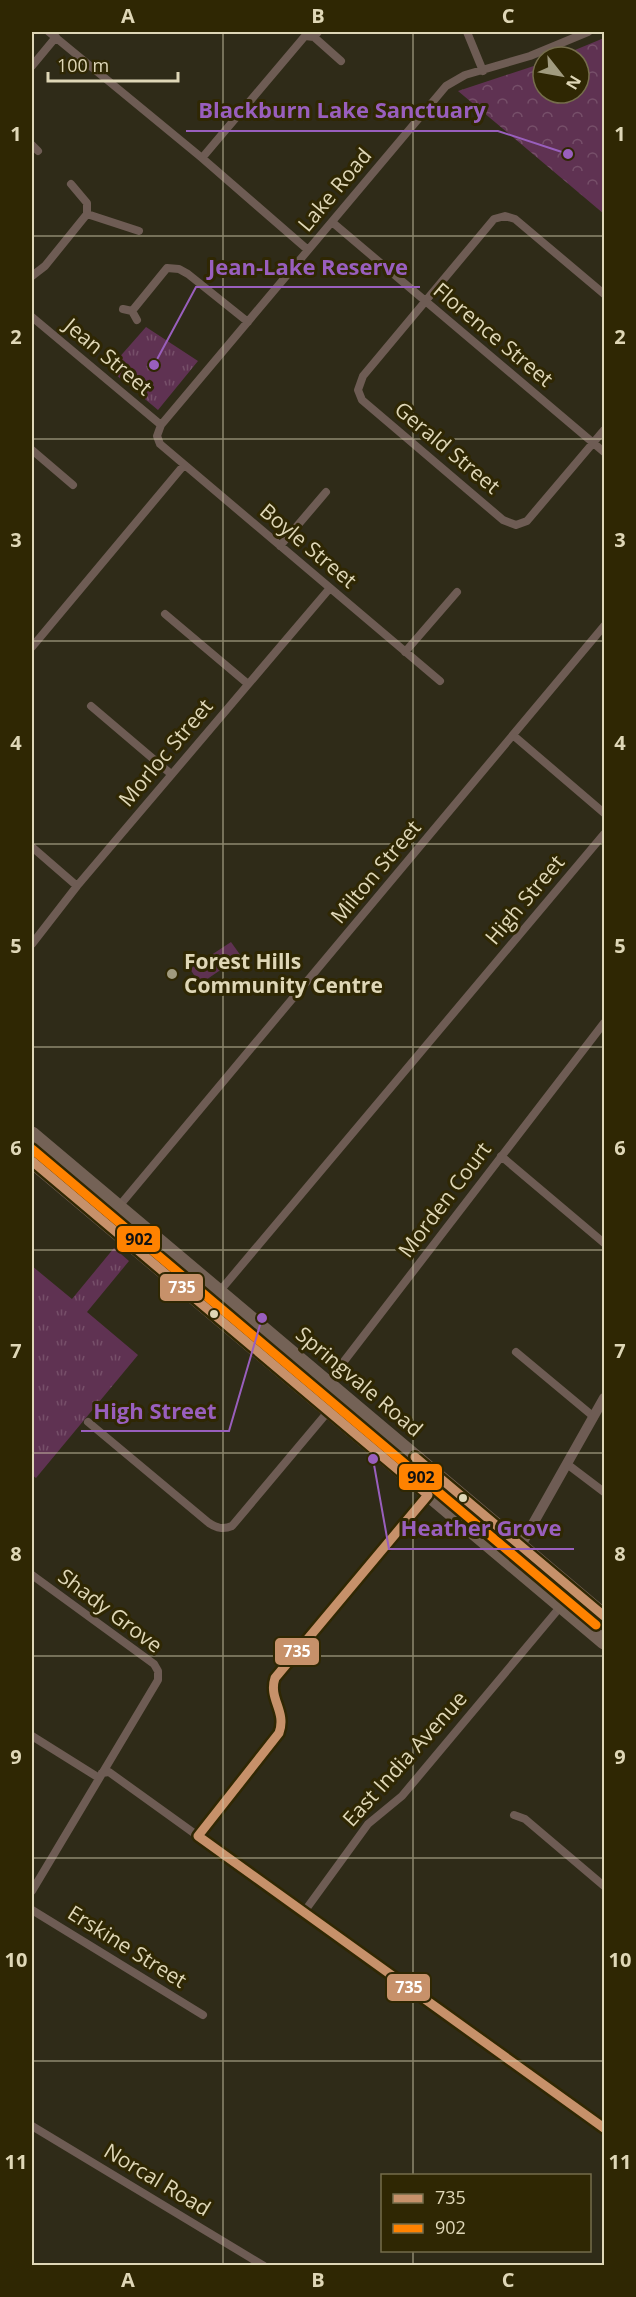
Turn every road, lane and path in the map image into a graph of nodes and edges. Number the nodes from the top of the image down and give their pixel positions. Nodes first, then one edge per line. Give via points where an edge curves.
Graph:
1 (467, 32) edge
2 (588, 32) edge
3 (53, 34) edge
4 (310, 34) edge
5 (341, 61) dead end
6 (32, 66) edge
7 (483, 71) junction
8 (202, 158) junction
9 (71, 184) dead end
10 (87, 214) junction
11 (332, 222) junction
12 (139, 231) dead end
13 (308, 250) junction
14 (32, 276) edge
15 (604, 294) edge
16 (426, 302) junction
17 (32, 317) edge
18 (137, 320) dead end
19 (248, 322) junction
20 (161, 425) junction
21 (604, 430) edge
22 (157, 436) joint
23 (594, 443) junction
24 (32, 450) edge
25 (604, 452) edge
26 (184, 465) junction
27 (73, 485) dead end
28 (326, 492) dead end
29 (280, 546) junction
30 (330, 588) junction
31 (457, 592) dead end
32 (165, 614) dead end
33 (604, 626) edge
34 (32, 647) edge
35 (405, 652) junction
36 (440, 681) dead end
37 (248, 684) junction
38 (91, 706) dead end
39 (514, 736) junction
40 (171, 774) junction
41 (604, 813) edge
42 (604, 834) edge
43 (32, 847) edge
44 (77, 886) junction
45 (32, 944) edge
46 (604, 1023) edge
47 (32, 1134) edge
48 (501, 1156) junction
49 (32, 1161) edge
50 (118, 1207) junction
51 (105, 1223) junction
52 (604, 1243) edge
53 (219, 1292) junction
54 (516, 1352) dead end
55 (327, 1383) junction
56 (342, 1395) junction
57 (604, 1398) edge
58 (315, 1399) junction
59 (328, 1410) junction
60 (594, 1417) junction
61 (88, 1422) dead end
62 (567, 1464) junction
63 (604, 1492) edge
64 (428, 1495) junction
65 (521, 1545) junction
66 (508, 1562) junction
67 (32, 1575) edge
68 (561, 1606) junction
69 (604, 1616) edge
70 (604, 1642) edge
71 (32, 1736) edge
72 (101, 1775) junction
73 (514, 1815) dead end
74 (198, 1836) junction
75 (604, 1886) edge
76 (32, 1891) edge
77 (32, 1910) edge
78 (304, 1912) junction
79 (203, 2015) dead end
80 (32, 2126) edge
81 (604, 2128) edge
82 (264, 2265) edge

1 - 7 street
2 - 7 street, Lake Road
3 - 6 street
3 - 8 street
4 - 5 street
4 - 8 street
7 - 11 street, Lake Road via 465,75 446,86
8 - 13 street
9 - 10 street via 87,203
10 - 12 street
10 - 14 street via 51,260
11 - 13 street, Lake Road
11 - 16 street, Florence Street
13 - 19 street, Lake Road
15 - 16 street via 515,219 505,216 494,219
16 - 23 street, Florence Street
16 - 23 street, Gerald Street via 363,376 358,390 362,400 503,519 516,525 527,522
17 - 20 street, Jean Street
18 - 19 street via 127,310 167,268 188,274
19 - 20 street, Lake Road
20 - 22 street, Lake Road
21 - 23 street
22 - 26 street, Boyle Street via 160,444
23 - 25 street, Florence Street
24 - 27 street
26 - 29 street, Boyle Street
26 - 34 street
28 - 29 street
29 - 30 street, Boyle Street
30 - 35 street, Boyle Street
30 - 37 street, Morloc Street
31 - 35 street
32 - 37 street
33 - 39 street, Milton Street
35 - 36 street, Boyle Street
37 - 40 street, Morloc Street
38 - 40 street
39 - 41 street
39 - 50 street, Milton Street
40 - 44 street, Morloc Street
42 - 53 street, High Street
43 - 44 street
44 - 45 street, Morloc Street
46 - 48 street, Morden Court
47 - 50 highway, Springvale Road
48 - 52 street
48 - 55 street, Morden Court
49 - 51 highway, Springvale Road
50 - 51 street, Milton Street
50 - 53 highway, Springvale Road
51 - 58 highway, Springvale Road
53 - 55 highway, Springvale Road
54 - 60 street
55 - 56 highway, Springvale Road
55 - 58 street, Morden Court
56 - 59 street
56 - 65 highway, Springvale Road
57 - 60 street
58 - 59 highway, Springvale Road
59 - 61 street via 232,1526 225,1529 209,1523
59 - 64 highway, Springvale Road
60 - 62 street
62 - 63 street
62 - 65 street
64 - 66 highway, Springvale Road
64 - 74 street via 275,1678 272,1692 283,1717 279,1733
65 - 66 street
65 - 69 highway, Springvale Road
66 - 68 highway, Springvale Road
67 - 72 street, Shady Grove via 159,1671 158,1680
68 - 70 highway, Springvale Road
68 - 78 street, East India Avenue via 402,1796 368,1824
71 - 72 street
72 - 74 street via 109,1772
72 - 76 street
73 - 75 street via 525,1819
74 - 78 street
77 - 79 street, Erskine Street
78 - 81 street
80 - 82 street, Norcal Road

